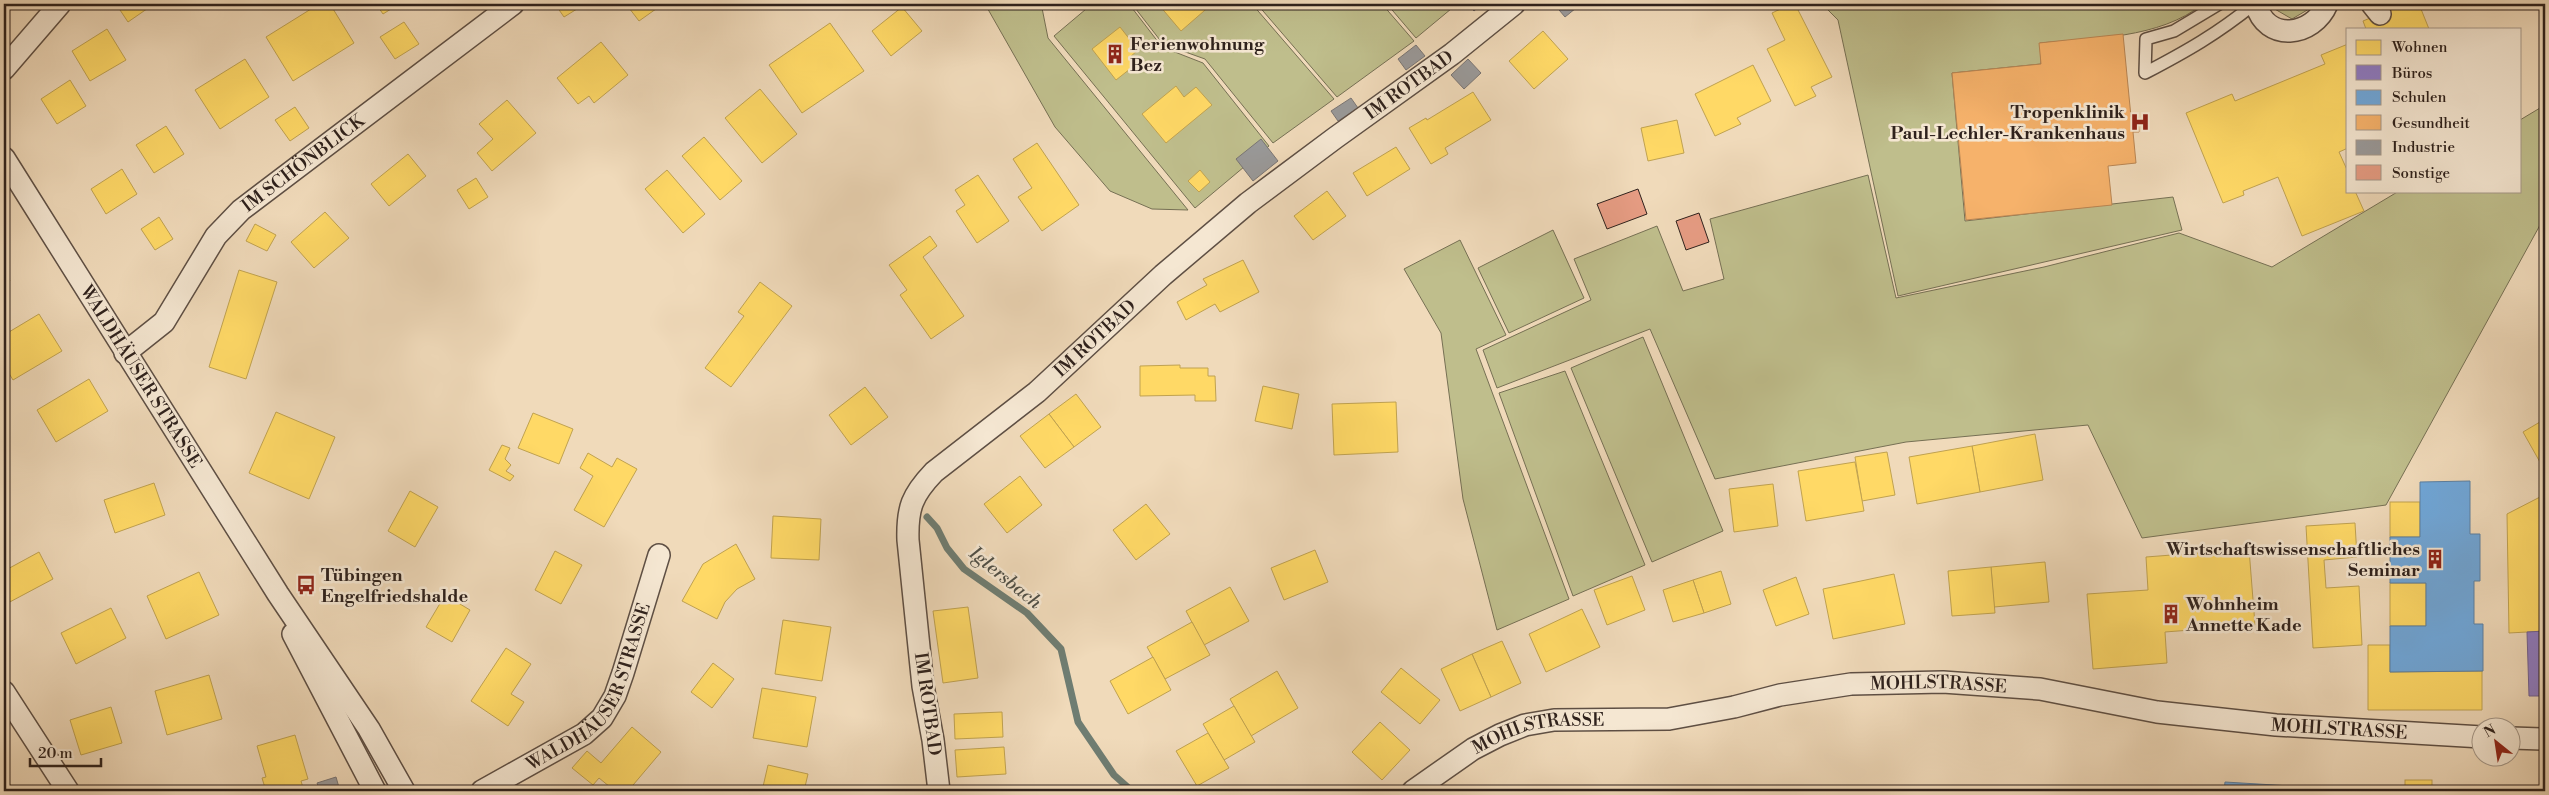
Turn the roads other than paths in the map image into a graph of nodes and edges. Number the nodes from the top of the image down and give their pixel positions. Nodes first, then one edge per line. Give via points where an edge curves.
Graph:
1 (60, 4) edge
2 (513, 4) edge
3 (1514, 4) edge
4 (2219, 4) edge
5 (2255, 4) edge
6 (2327, 4) edge
7 (4, 69) edge
8 (4, 158) edge
9 (125, 353) junction
10 (659, 555) dead end
11 (278, 594) junction
12 (4, 692) edge
13 (11, 716) edge
14 (2472, 736) edge
15 (2522, 738) edge
16 (2545, 739) edge
17 (68, 791) edge
18 (375, 791) edge
19 (404, 791) edge
20 (482, 791) edge
21 (939, 791) edge
22 (1413, 791) edge

1 - 7 street
2 - 9 street, IM SCHÖNBLICK via 241,210 216,236 164,322
3 - 21 street, IM ROTBAD via 1471,40 1241,208 1037,392 934,472 920,487 911,502 908,540 923,686
4 - 5 lane via 2174,31 2146,39 2145,73 2199,45
5 - 6 street via 2266,22 2290,32 2314,23
8 - 9 street, WALDHÄUSER STRASSE
9 - 11 street, WALDHÄUSER STRASSE
10 - 20 street, WALDHÄUSER STRASSE via 615,696 602,718 584,734
11 - 18 street, WALDHÄUSER STRASSE via 299,649
11 - 19 street, WALDHÄUSER STRASSE via 369,728
12 - 13 street
13 - 17 street
14 - 22 street, MOHLSTRASSE via 2276,725 2157,712 2040,689 1943,682 1860,683 1814,688 1669,720 1554,720 1525,725 1473,749
15 - 16 street

